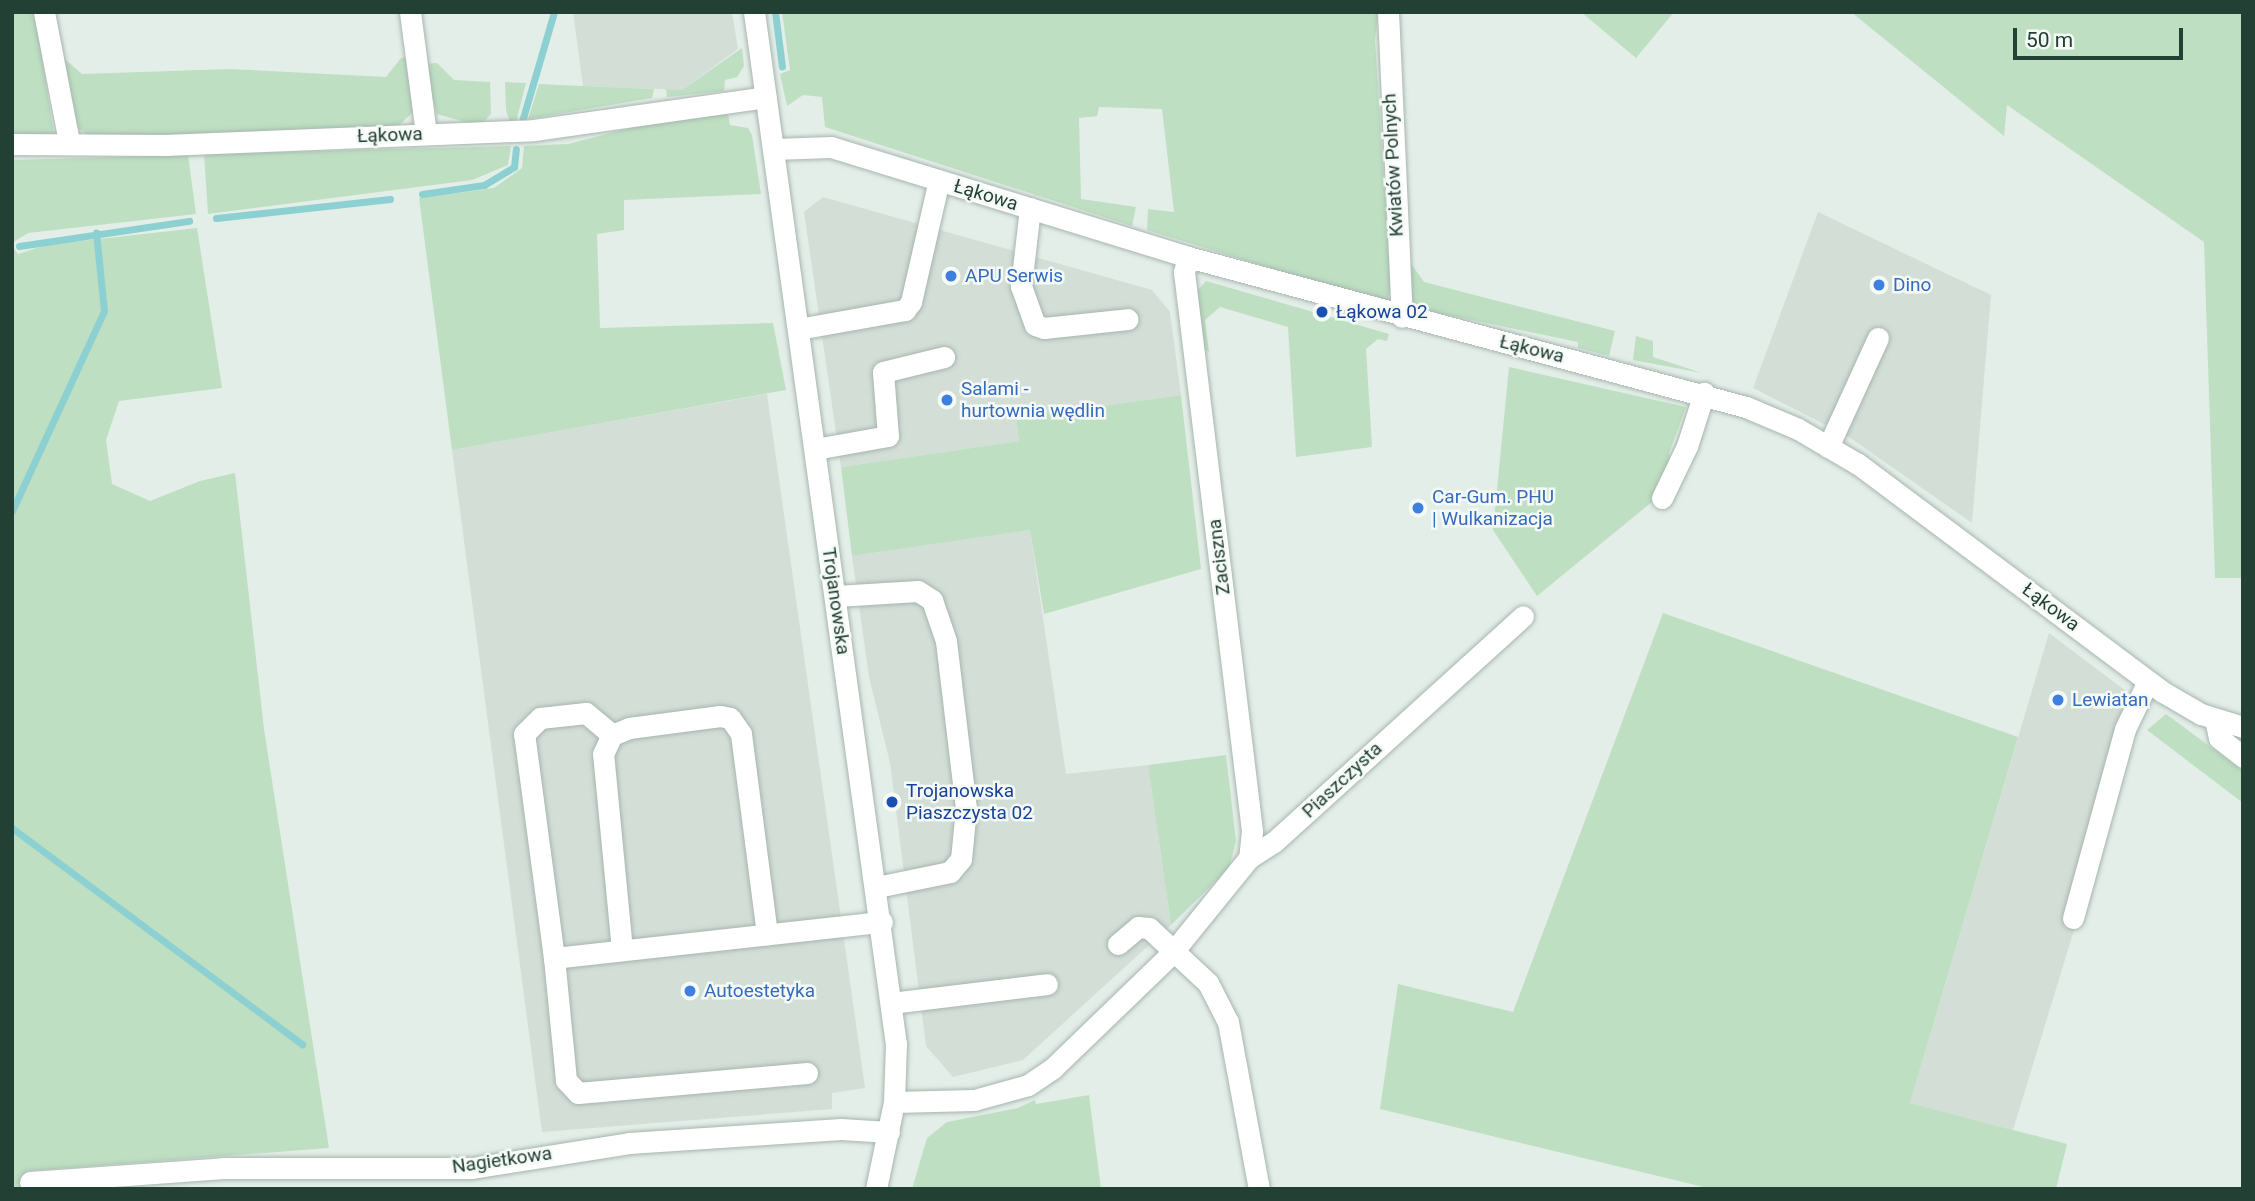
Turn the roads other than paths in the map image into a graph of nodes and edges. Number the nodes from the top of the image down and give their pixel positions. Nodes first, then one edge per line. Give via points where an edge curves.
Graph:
1 (44, 12) edge
2 (410, 12) edge
3 (754, 12) edge
4 (1388, 12) edge
5 (766, 97) junction
6 (426, 134) junction
7 (69, 142) junction
8 (12, 144) edge
9 (773, 149) junction
10 (939, 180) junction
11 (1030, 208) junction
12 (1188, 257) junction
13 (1402, 317) junction
14 (1128, 319) dead end
15 (798, 329) junction
16 (1878, 338) dead end
17 (944, 357) dead end
18 (1704, 393) junction
19 (1828, 447) junction
20 (815, 449) junction
21 (1662, 498) dead end
22 (836, 596) junction
23 (1523, 616) dead end
24 (2148, 681) junction
25 (2215, 719) junction
26 (2243, 727) edge
27 (612, 735) junction
28 (2243, 757) edge
29 (1250, 858) junction
30 (877, 887) junction
31 (2073, 918) dead end
32 (882, 922) junction
33 (767, 934) junction
34 (1118, 944) dead end
35 (622, 950) junction
36 (1172, 953) junction
37 (554, 958) junction
38 (1047, 984) dead end
39 (891, 1003) junction
40 (807, 1073) dead end
41 (894, 1102) junction
42 (889, 1132) junction
43 (472, 1178) edge
44 (273, 1179) edge
45 (30, 1182) dead end
46 (71, 1184) edge
47 (876, 1189) edge
48 (1259, 1189) edge

1 - 7 street
2 - 6 street
3 - 5 street, Trojanowska
4 - 13 street, Kwiatów Polnych
5 - 6 street, Łąkowa via 534,131
5 - 9 street, Trojanowska
6 - 7 street, Łąkowa via 165,145
7 - 8 street, Łąkowa
9 - 10 street, Łąkowa via 831,147
9 - 15 street, Trojanowska
10 - 11 street, Łąkowa
10 - 15 street via 905,310
11 - 12 street, Łąkowa
11 - 14 street via 1021,286 1035,325 1044,328
12 - 13 street, Łąkowa
12 - 29 street, Zaciszna via 1184,272 1252,831
13 - 18 street, Łąkowa
15 - 20 street, Trojanowska
16 - 19 street
17 - 20 street via 883,372 888,436
18 - 19 street, Łąkowa via 1798,429
18 - 21 street via 1687,446
19 - 24 street, Łąkowa via 1906,497
20 - 22 street, Trojanowska
22 - 30 street, Trojanowska
22 - 30 street via 918,591 932,600 946,641 966,808 961,859 950,872
23 - 29 street, Piaszczysta via 1274,842
24 - 25 street, Łąkowa
24 - 31 street via 2125,729
25 - 26 street, Łąkowa
25 - 28 street via 2219,738
27 - 33 street via 629,728 730,718 741,734
27 - 35 street via 603,754
27 - 37 street via 586,713 540,718 524,734
29 - 36 street, Piaszczysta
30 - 32 street, Trojanowska
32 - 33 street
32 - 39 street, Trojanowska
33 - 35 street
34 - 36 street via 1144,926 1159,935
35 - 37 street
36 - 41 street, Piaszczysta via 1053,1068 1028,1085 962,1102
36 - 48 street via 1198,969 1228,1022
37 - 40 street via 566,1080 578,1093
38 - 39 street
39 - 41 street, Trojanowska
41 - 42 street, Trojanowska
42 - 43 street, Nagietkowa via 841,1129 629,1143
42 - 47 street, Trojanowska
43 - 44 street, Nagietkowa
44 - 46 street, Nagietkowa via 223,1168
45 - 46 street, Nagietkowa

